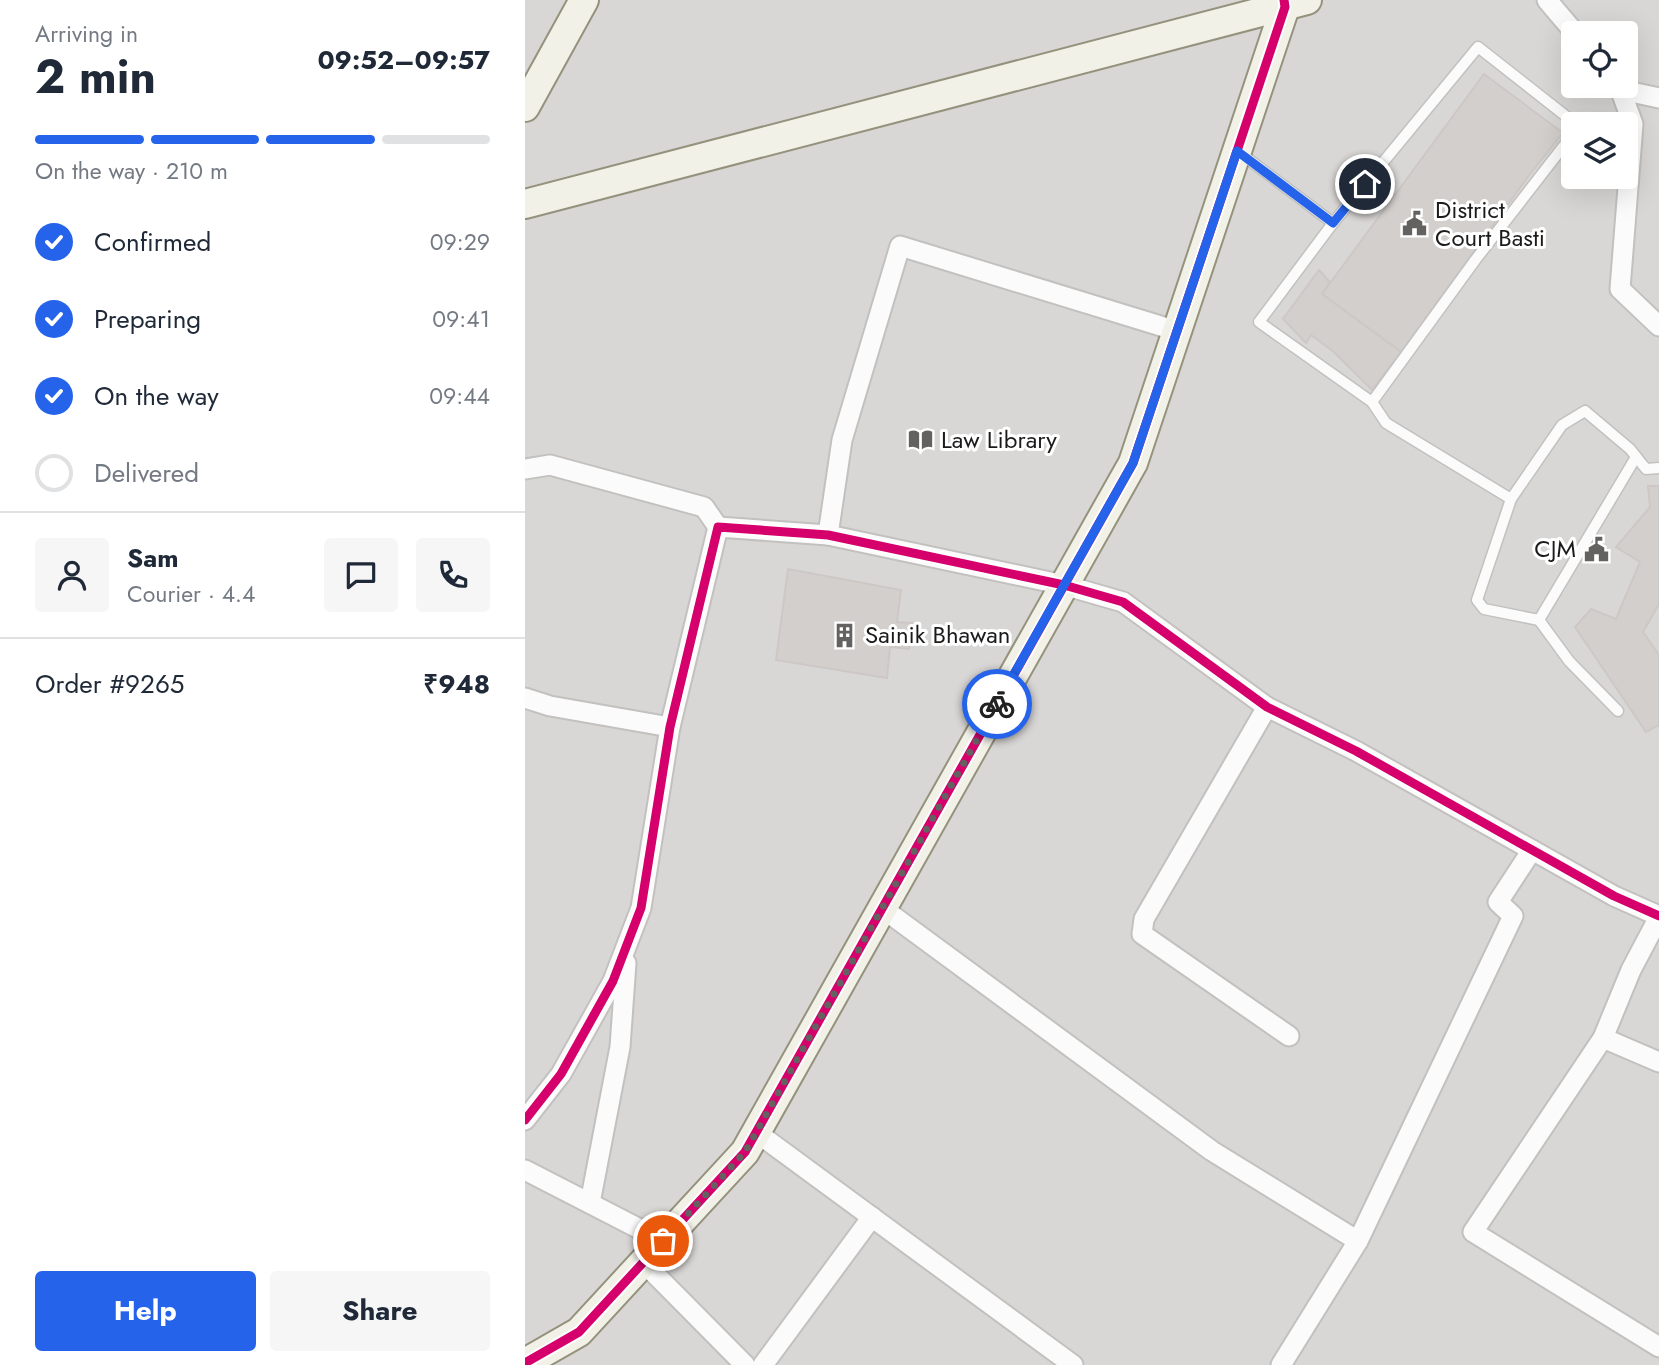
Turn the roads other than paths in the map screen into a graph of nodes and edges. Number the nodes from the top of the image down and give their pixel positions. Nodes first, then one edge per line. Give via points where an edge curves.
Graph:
1 (584, 0) edge
2 (1547, 0) edge
3 (1292, 2) edge
4 (1565, 21) edge
5 (1638, 93) edge
6 (1624, 98) edge
7 (1659, 99) edge
8 (525, 107) edge
9 (1561, 112) edge
10 (1561, 149) edge
11 (1237, 151) junction
12 (525, 204) edge
13 (1333, 223) junction
14 (1659, 326) edge
15 (1177, 331) junction
16 (1373, 402) junction
17 (1636, 457) junction
18 (1659, 468) edge
19 (525, 469) edge
20 (1511, 499) junction
21 (718, 527) junction
22 (828, 535) junction
23 (1064, 585) junction
24 (1539, 620) junction
25 (525, 698) edge
26 (1266, 707) junction
27 (1618, 711) dead end
28 (670, 727) junction
29 (1532, 850) junction
30 (882, 908) junction
31 (1659, 917) edge
32 (627, 943) junction
33 (1289, 1036) dead end
34 (1603, 1038) junction
35 (1659, 1062) edge
36 (525, 1120) edge
37 (756, 1132) junction
38 (525, 1170) edge
39 (590, 1203) junction
40 (872, 1217) junction
41 (663, 1241) junction
42 (1358, 1241) junction
43 (643, 1262) junction
44 (1659, 1347) edge
45 (525, 1363) edge
46 (745, 1365) edge
47 (763, 1365) edge
48 (1073, 1365) edge
49 (1281, 1365) edge

1 - 8 street
2 - 4 street
3 - 11 street
3 - 12 street
5 - 7 street
6 - 14 street via 1633,124 1620,289
9 - 13 lane via 1478,47
10 - 16 lane
11 - 13 lane
11 - 15 street
13 - 16 lane via 1259,322
15 - 22 street via 900,246 842,440
15 - 23 street via 1133,463
16 - 20 lane via 1386,423
17 - 18 lane via 1646,469
17 - 20 lane via 1585,411 1562,425
17 - 24 lane
19 - 21 street via 550,465 704,507
20 - 24 lane via 1477,600 1484,609
21 - 22 street
21 - 28 street
22 - 23 street
23 - 26 street via 1123,601
23 - 30 street
24 - 27 lane via 1569,661
25 - 28 street
26 - 29 street via 1356,751
26 - 33 street via 1144,919 1142,934
28 - 32 street via 641,908
29 - 31 street
29 - 42 street via 1498,902 1513,916
30 - 37 street
30 - 42 street via 1212,1151
31 - 34 street
32 - 36 street via 613,981 561,1074
32 - 39 street via 620,1047
34 - 35 street
34 - 44 street via 1473,1232
37 - 40 street
37 - 41 street via 745,1152
38 - 39 street
39 - 41 street
40 - 47 street
40 - 48 street
41 - 43 street
42 - 49 street
43 - 45 street via 579,1332
43 - 46 street

